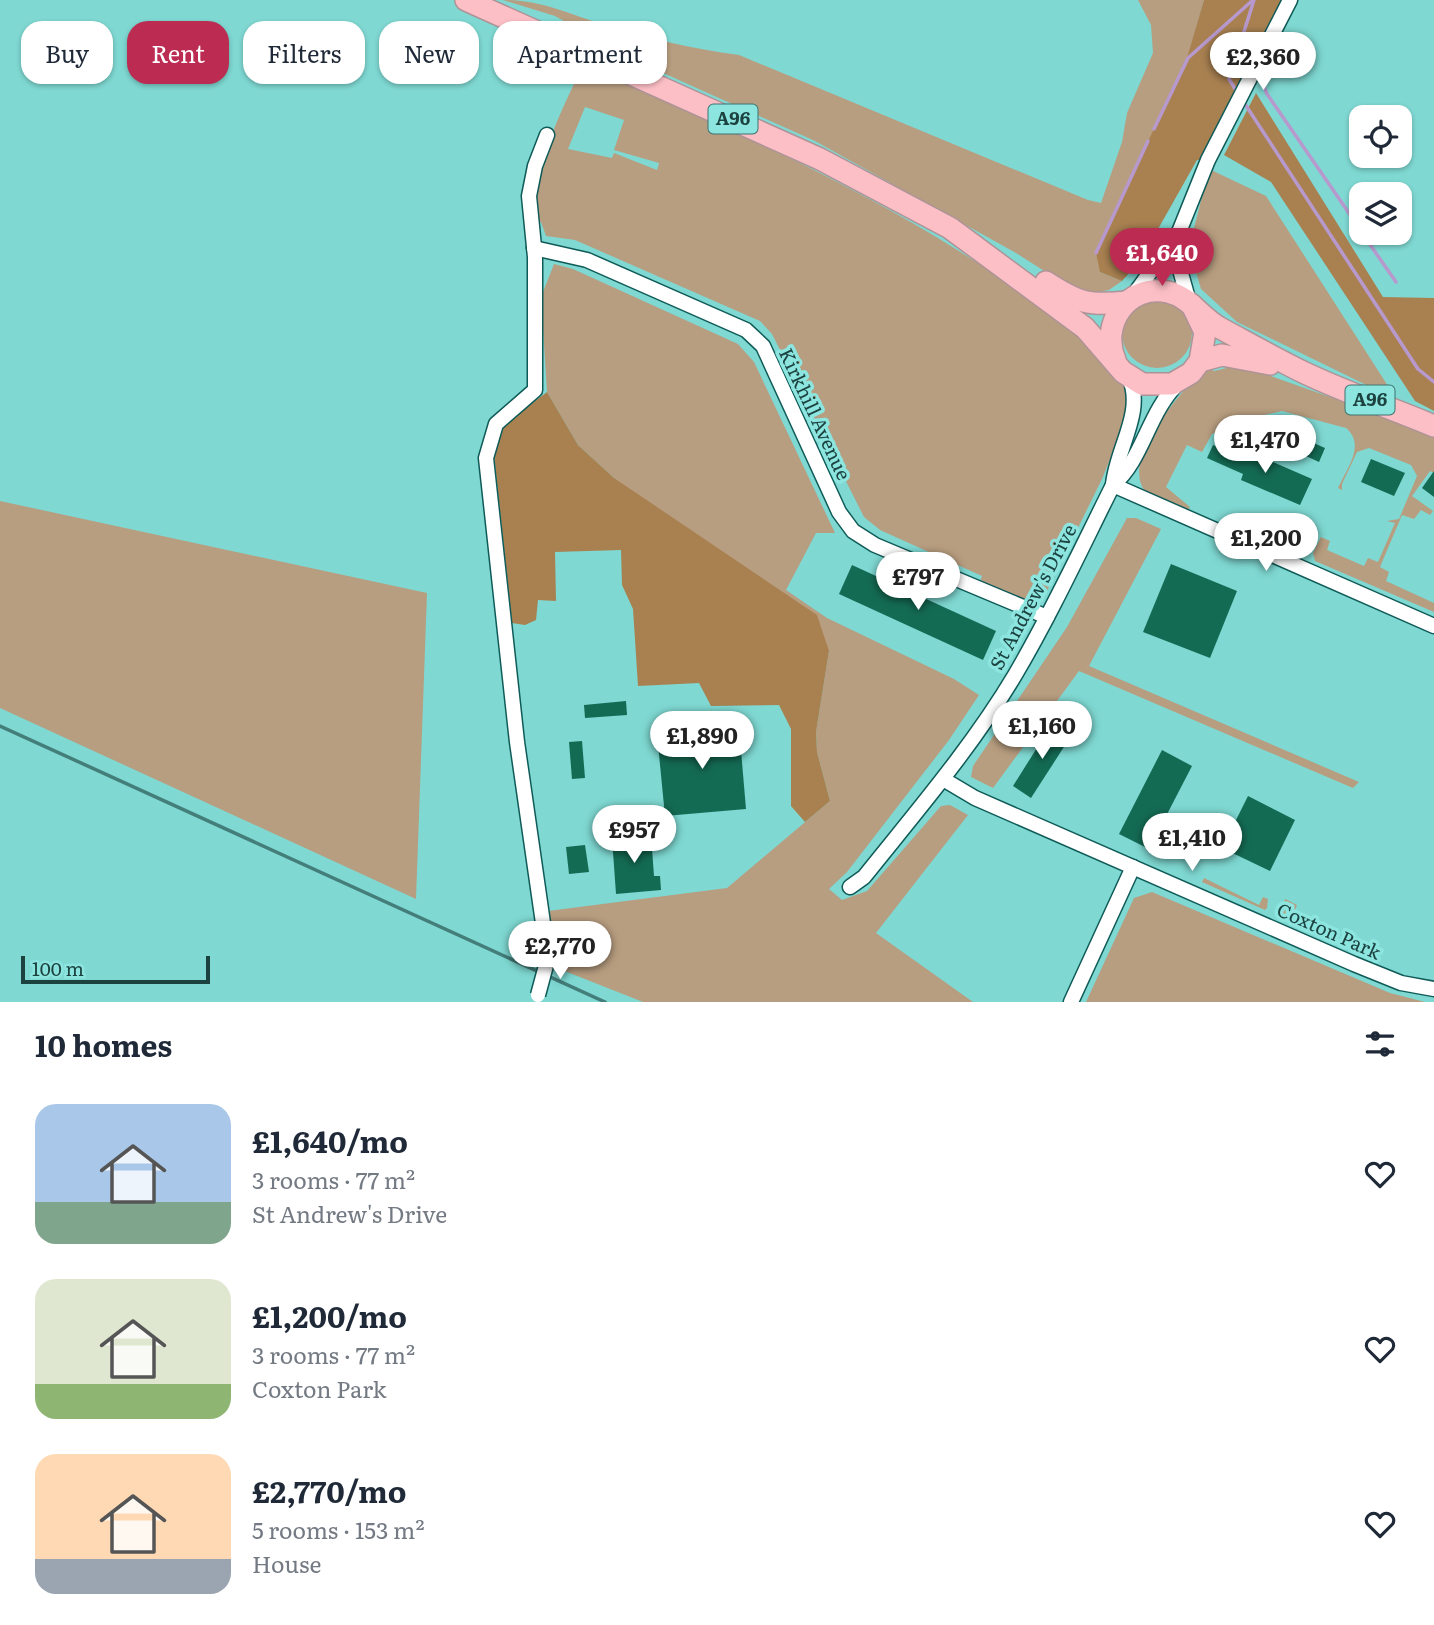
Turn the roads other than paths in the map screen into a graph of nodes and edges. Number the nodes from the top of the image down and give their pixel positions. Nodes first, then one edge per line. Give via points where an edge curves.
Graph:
1 (466, 0) edge
2 (1290, 0) edge
3 (547, 135) dead end
4 (1179, 232) junction
5 (534, 248) junction
6 (991, 256) junction
7 (1129, 301) junction
8 (1190, 304) junction
9 (1115, 360) junction
10 (1200, 361) junction
11 (1306, 373) junction
12 (1129, 377) junction
13 (1179, 382) junction
14 (1434, 426) edge
15 (1113, 485) junction
16 (1047, 617) junction
17 (1434, 626) edge
18 (943, 779) junction
19 (1133, 867) junction
20 (850, 887) dead end
21 (1434, 989) edge
22 (537, 998) edge
23 (1071, 1002) edge

1 - 6 highway, A96 via 820,159 950,228
2 - 4 street via 1208,160
3 - 5 street via 529,196
4 - 7 street
4 - 8 street via 1177,259
5 - 16 street, Kirkhill Avenue via 587,260 746,330 763,346 839,512 853,531 875,545
5 - 22 street, bridge via 535,390 496,424 486,458 517,742 548,958
6 - 7 highway, A96 via 1032,274 1076,302
6 - 9 highway, A96 via 1085,328
7 - 8 highway, A96 via 1160,291
7 - 9 highway via 1111,327
8 - 10 highway via 1205,332
8 - 11 highway, A96 via 1214,325
9 - 12 highway, A96
10 - 11 highway, A96 via 1222,355 1242,357
10 - 13 highway
11 - 14 highway, A96
12 - 13 highway via 1150,386
12 - 15 street, St Andrew's Drive via 1134,411
13 - 15 street, St Andrew's Drive via 1157,407 1128,472
15 - 16 street, St Andrew's Drive
15 - 17 street
16 - 18 street, St Andrew's Drive via 1013,677
18 - 19 street, Coxton Park via 975,798
18 - 20 street, St Andrew's Drive via 864,877
19 - 21 street, Coxton Park via 1389,978
19 - 23 street

